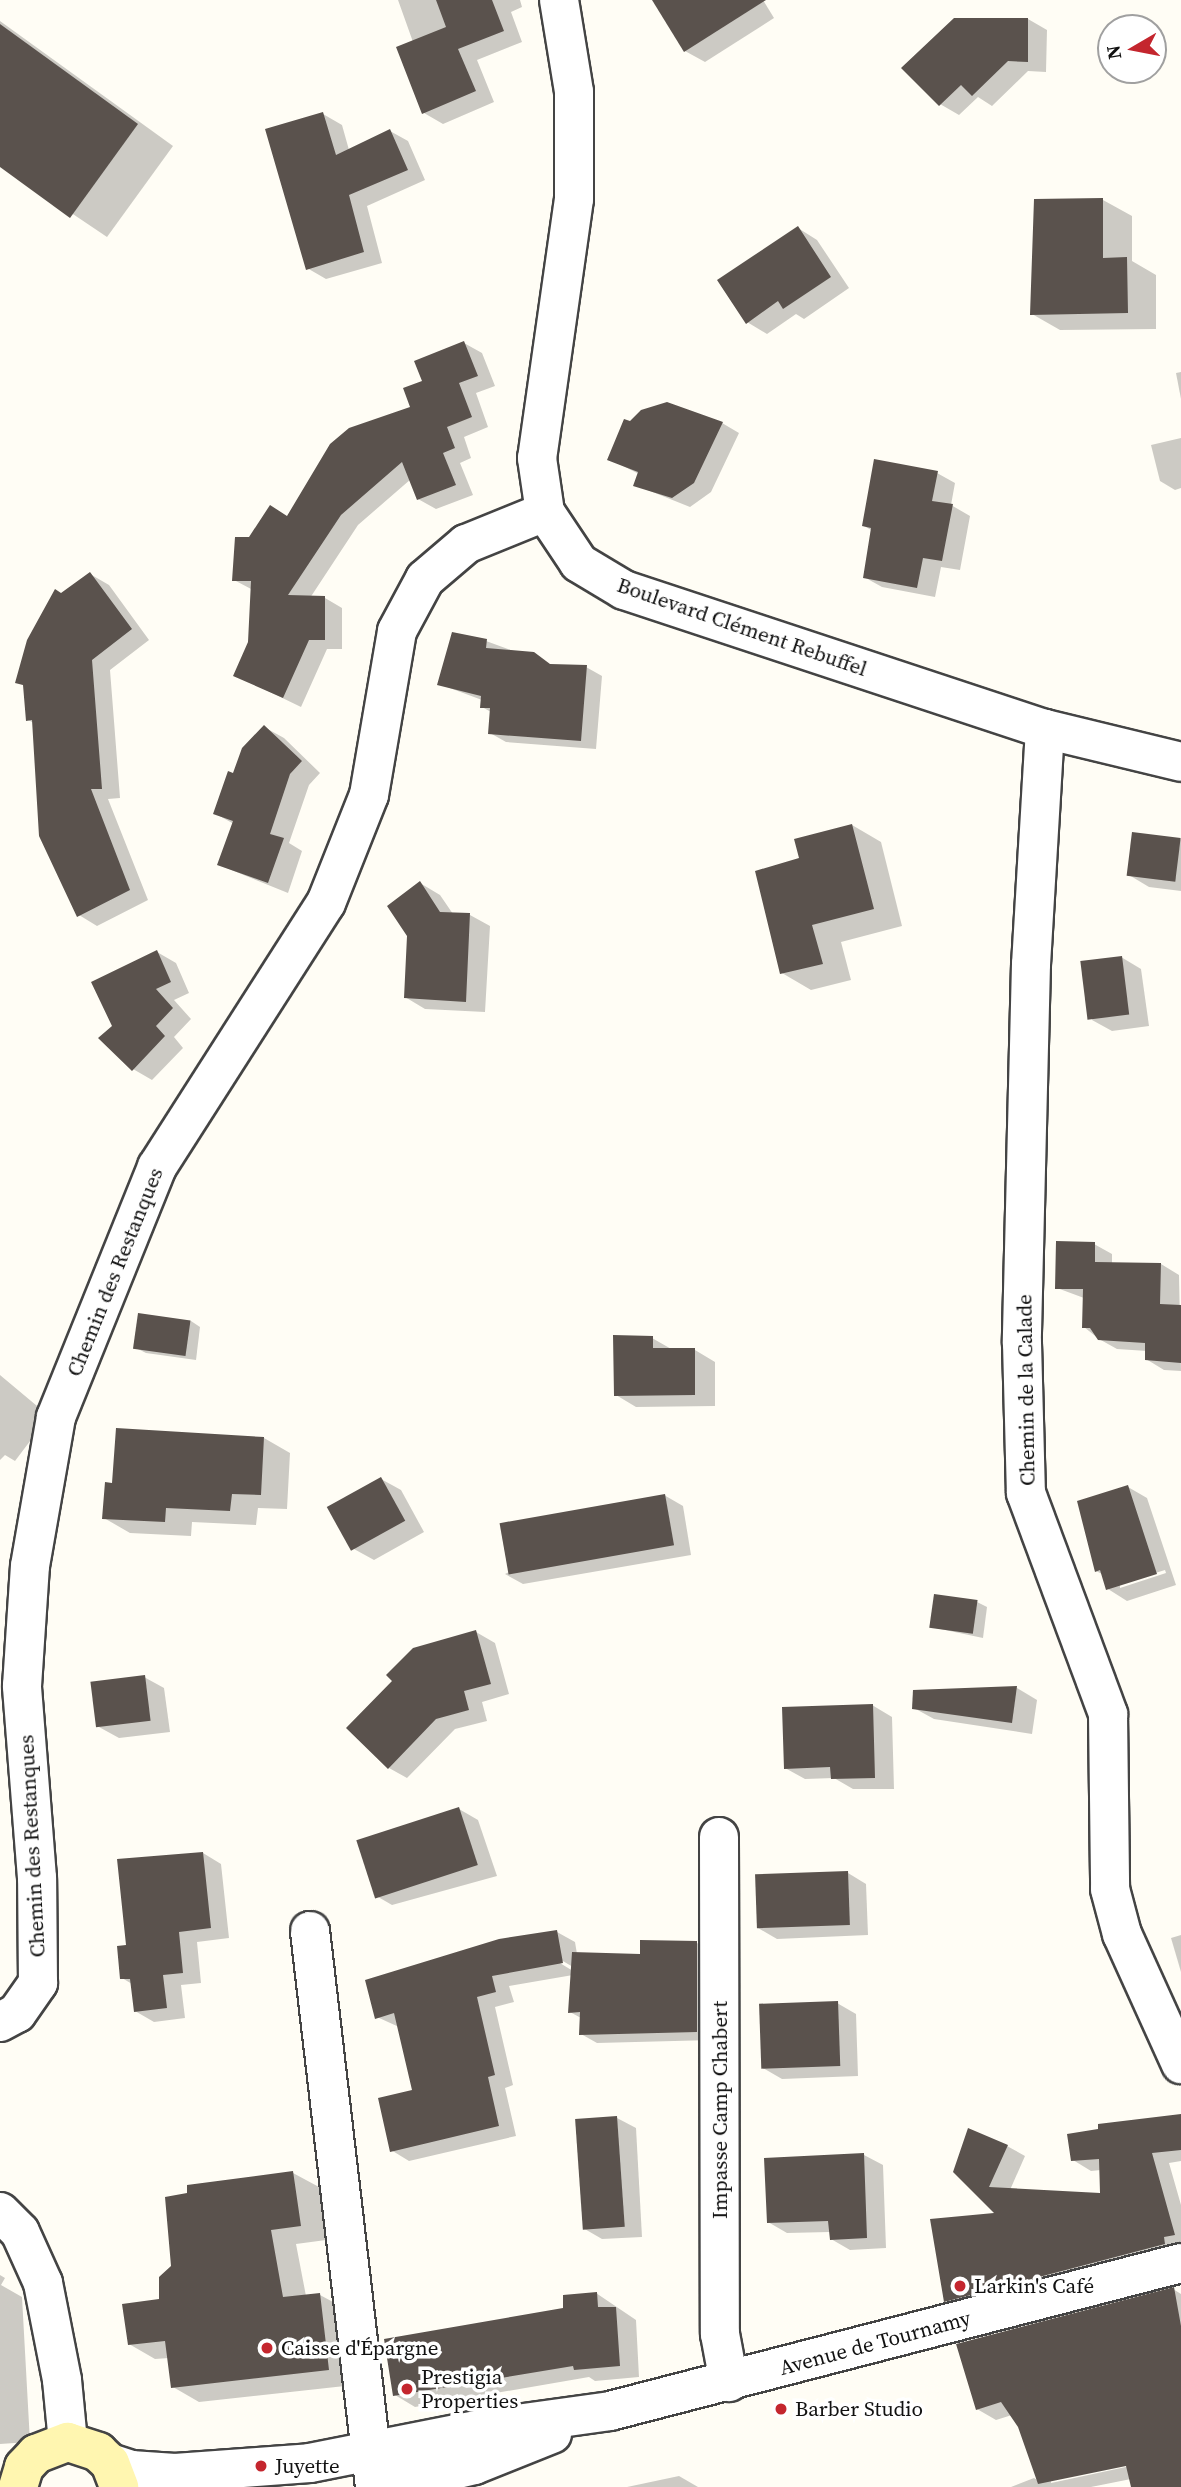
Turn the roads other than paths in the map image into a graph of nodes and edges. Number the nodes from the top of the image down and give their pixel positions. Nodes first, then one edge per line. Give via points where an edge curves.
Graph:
1 (559, 0) edge
2 (545, 512) junction
3 (1045, 729) junction
4 (1181, 762) edge
5 (719, 1837) dead end
6 (310, 1931) dead end
7 (0, 2022) edge
8 (1181, 2064) edge
9 (0, 2212) edge
10 (1181, 2263) edge
11 (729, 2382) junction
12 (68, 2442) junction
13 (115, 2475) edge
14 (376, 2475) edge
15 (14, 2476) edge

1 - 2 street, Boulevard Clément Rebuffel via 574,92 574,199 537,458
2 - 3 street, Boulevard Clément Rebuffel via 579,563 624,590
2 - 7 street, Chemin des Restanques via 466,544 425,579 397,632 369,795 326,902 157,1167 56,1417 30,1566 22,1686 37,1878 38,1983 17,2013
3 - 4 street, Boulevard Clément Rebuffel
3 - 8 street, Chemin de la Calade via 1031,991 1023,1343 1026,1493 1108,1714 1110,1889 1122,1934
5 - 11 street, Impasse Camp Chabert via 720,2333
6 - 14 street
9 - 12 street via 20,2232 43,2283 62,2380
10 - 11 street, Avenue de Tournamy
11 - 14 street, Avenue de Tournamy via 610,2412 481,2429
12 - 13 main road via 84,2445
12 - 15 main road via 51,2445
13 - 14 street, Avenue de Tournamy via 131,2470 175,2473 310,2463

